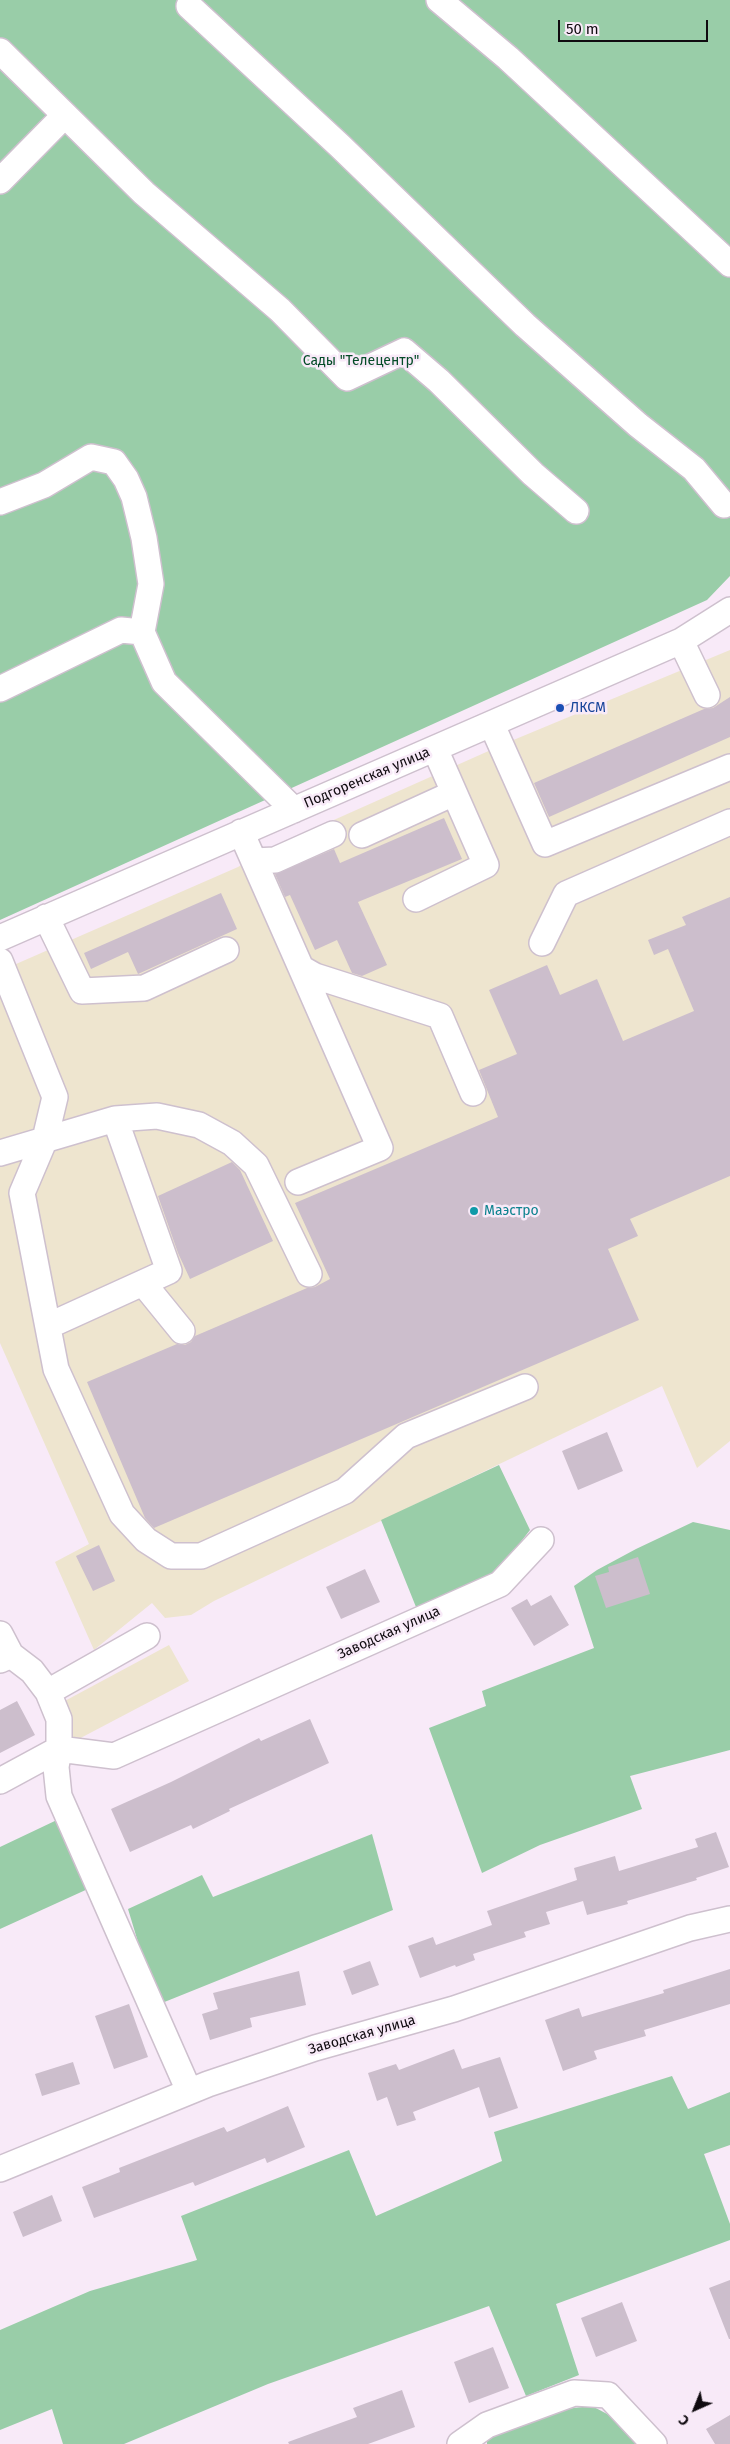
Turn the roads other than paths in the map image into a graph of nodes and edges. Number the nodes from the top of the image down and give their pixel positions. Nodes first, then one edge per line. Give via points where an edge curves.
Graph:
1 (439, 0) edge
2 (189, 2) edge
3 (0, 51) edge
4 (65, 115) junction
5 (0, 181) edge
6 (730, 264) edge
7 (0, 502) edge
8 (724, 505) dead end
9 (576, 511) dead end
10 (730, 610) edge
11 (142, 632) junction
12 (681, 641) junction
13 (0, 689) edge
14 (707, 695) dead end
15 (492, 725) junction
16 (435, 749) junction
17 (730, 767) edge
18 (454, 793) junction
19 (294, 810) junction
20 (730, 822) edge
21 (241, 832) junction
22 (333, 834) dead end
23 (362, 835) dead end
24 (254, 861) junction
25 (416, 899) dead end
26 (46, 917) junction
27 (0, 938) edge
28 (542, 943) dead end
29 (226, 950) dead end
30 (0, 960) edge
31 (301, 968) junction
32 (473, 1093) dead end
33 (114, 1119) junction
34 (45, 1139) junction
35 (0, 1153) edge
36 (298, 1182) dead end
37 (309, 1274) dead end
38 (143, 1283) junction
39 (48, 1326) junction
40 (182, 1331) dead end
41 (525, 1387) dead end
42 (541, 1540) dead end
43 (147, 1636) dead end
44 (4, 1650) edge
45 (48, 1692) junction
46 (57, 1750) junction
47 (0, 1780) edge
48 (730, 1919) edge
49 (189, 2092) junction
50 (0, 2169) edge
51 (460, 2444) edge
52 (654, 2444) edge

1 - 6 street via 508,58
2 - 8 street via 524,325 638,425 694,469
3 - 4 street
4 - 5 street
4 - 9 street via 144,193 280,310 347,378 404,351
7 - 11 street via 44,484 91,457 114,462 134,497 151,584
10 - 12 street, Подгоренская улица
11 - 13 street via 121,630
11 - 19 street via 164,682
12 - 14 street
12 - 15 street, Подгоренская улица
15 - 16 street, Подгоренская улица
15 - 17 street via 545,844
16 - 18 street
16 - 19 street, Подгоренская улица
18 - 23 street
18 - 25 street via 486,865
19 - 21 street, Подгоренская улица
20 - 28 street via 566,894
21 - 24 street
21 - 26 street, Подгоренская улица
22 - 24 street via 275,860
24 - 31 street
26 - 27 street, Подгоренская улица
26 - 29 street via 82,991 144,988
30 - 34 street via 56,1097
31 - 32 street via 315,976 440,1016
31 - 36 street via 380,1148
33 - 34 street
33 - 37 street via 157,1116 199,1125 232,1143 256,1165
33 - 38 street via 169,1271
34 - 35 street
34 - 39 street via 22,1193
38 - 39 street
38 - 40 street
39 - 41 street via 56,1369 122,1514 146,1540 171,1556 201,1556 345,1491 406,1436
42 - 46 street, Заводская улица via 500,1584 114,1756
43 - 45 street
44 - 45 street via 32,1671
45 - 46 street via 59,1719
46 - 47 street
46 - 49 street via 59,1796
48 - 49 street, Заводская улица via 690,1928 454,2009 315,2048
49 - 50 street, Заводская улица
51 - 52 street via 487,2425 574,2394 608,2395

